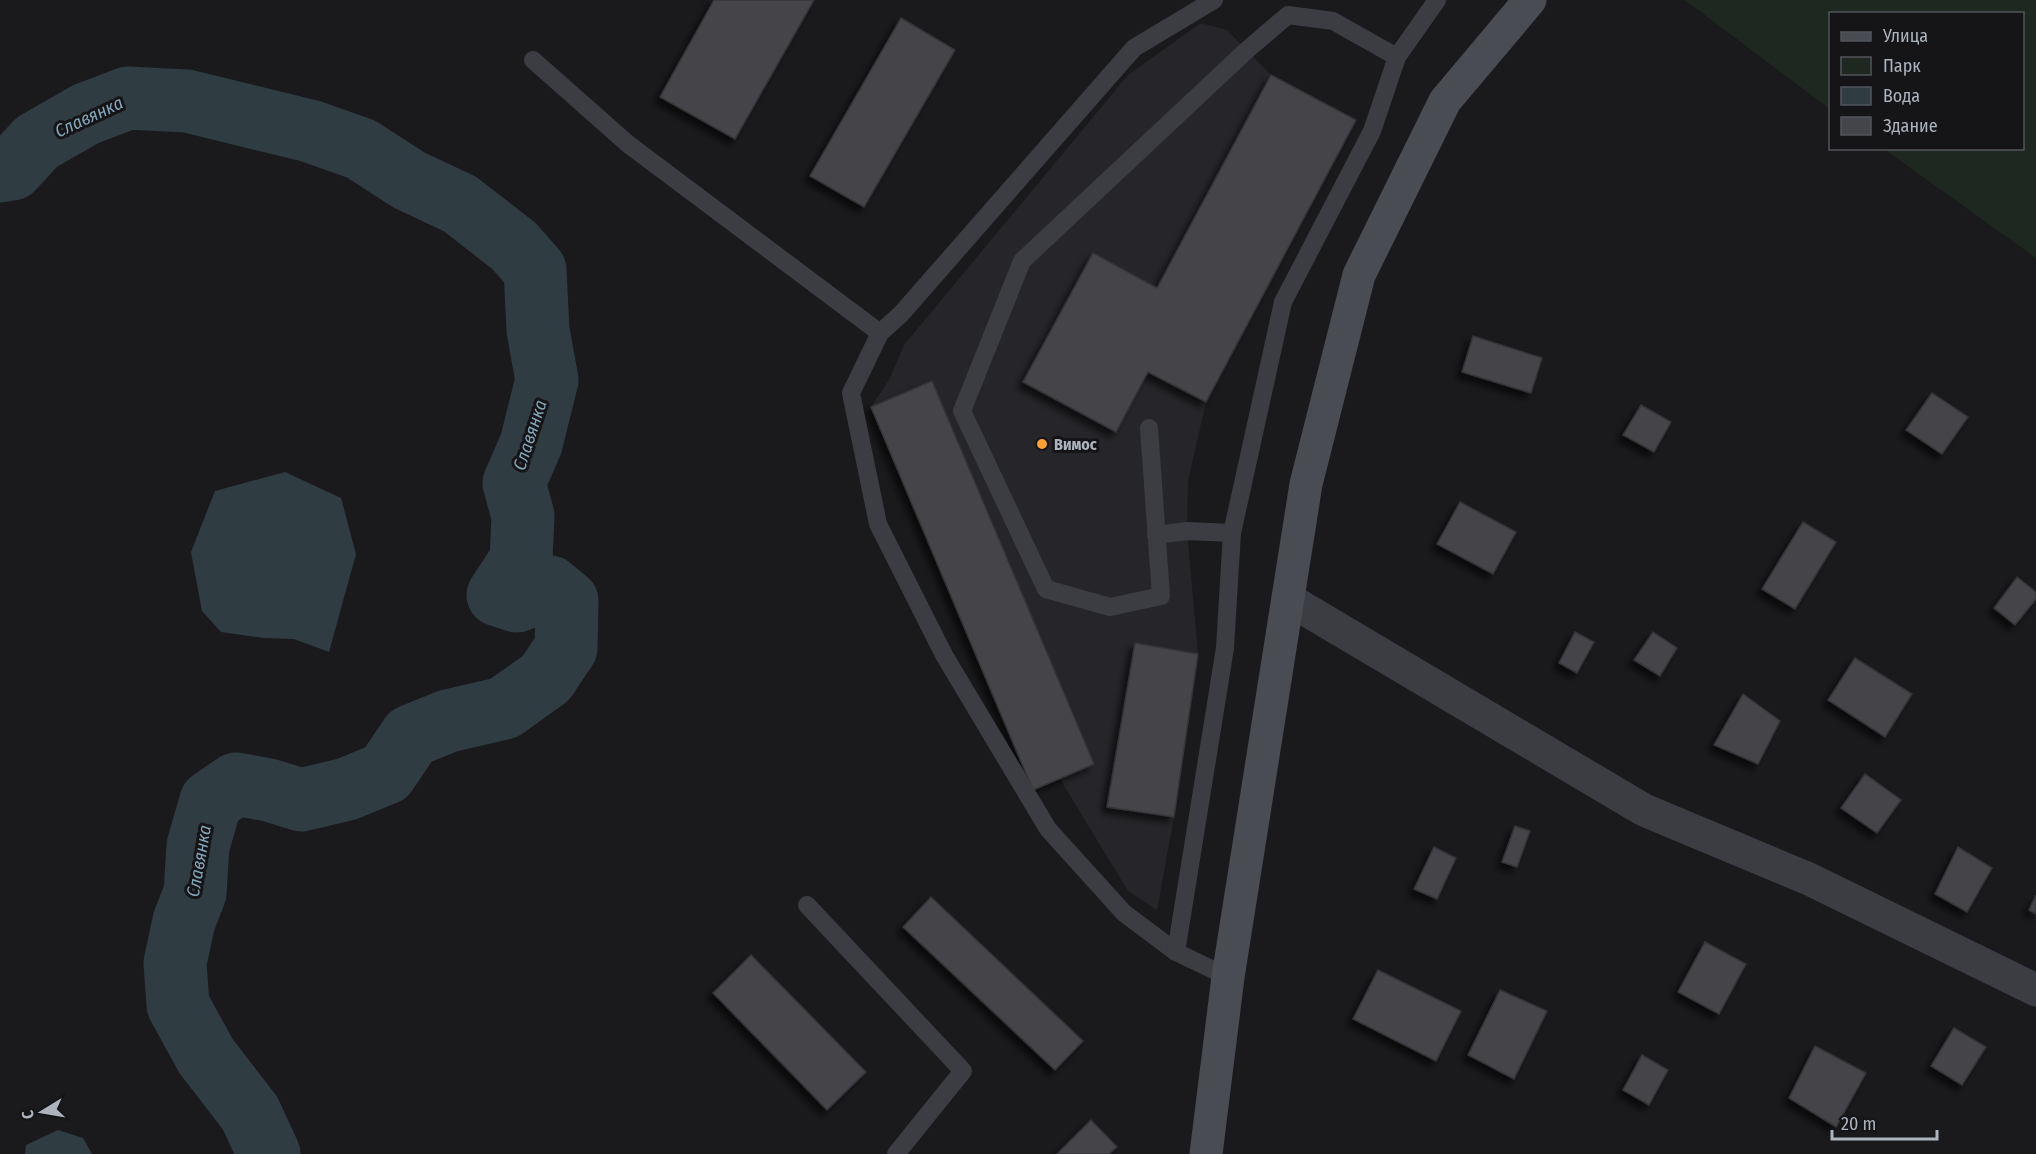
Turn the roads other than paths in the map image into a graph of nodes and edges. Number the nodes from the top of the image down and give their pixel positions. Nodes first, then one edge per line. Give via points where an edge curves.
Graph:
1 (1214, 0) edge
2 (1437, 0) edge
3 (1530, 0) edge
4 (1396, 57) junction
5 (533, 60) dead end
6 (880, 333) junction
7 (1149, 428) dead end
8 (1232, 533) junction
9 (1156, 535) junction
10 (1288, 599) junction
11 (807, 905) dead end
12 (1176, 952) junction
13 (1228, 977) junction
14 (2036, 990) edge
15 (896, 1154) edge
16 (1206, 1154) edge

1 - 6 lane via 1134,48 901,314
2 - 4 lane
3 - 10 main road via 1445,101 1359,275 1306,484
4 - 8 lane via 1372,131 1283,302
4 - 9 lane via 1333,21 1288,15 1022,261 962,411 1046,589 1110,607 1161,596
5 - 6 lane via 628,144
6 - 12 lane via 851,393 878,524 944,655 1048,829 1124,913
7 - 9 lane
8 - 9 lane via 1187,531
8 - 12 lane via 1225,648
10 - 13 main road
10 - 14 street via 1644,810 1809,879
11 - 15 lane via 963,1071
12 - 13 lane
13 - 16 main road

